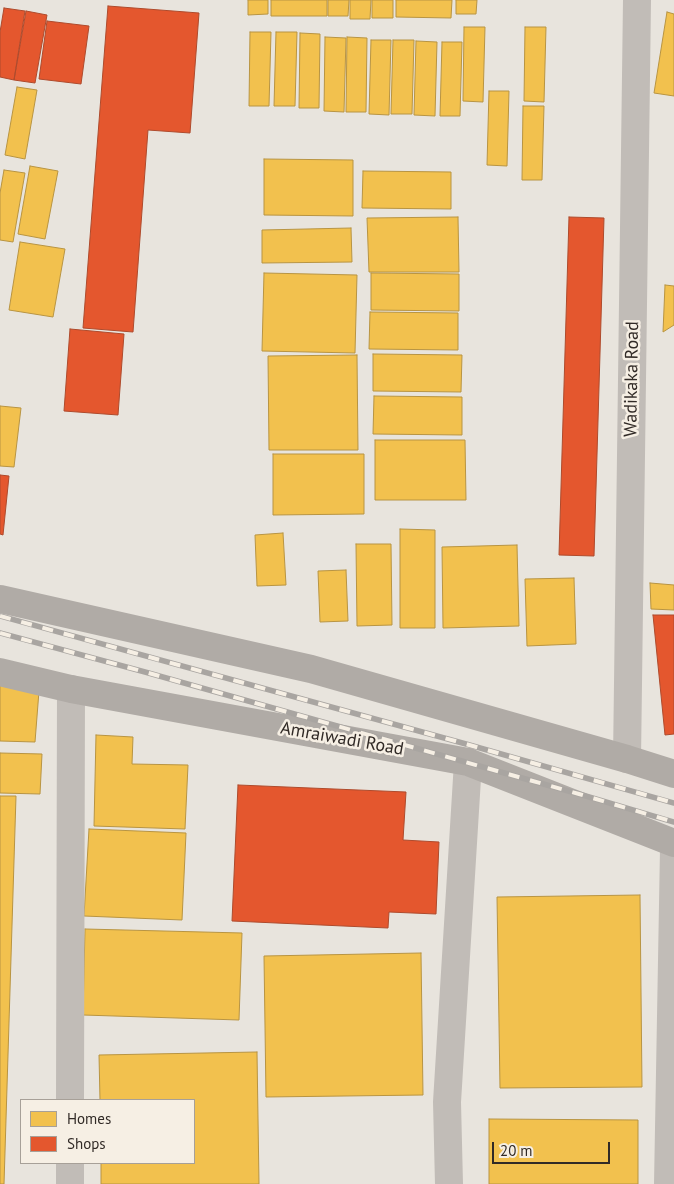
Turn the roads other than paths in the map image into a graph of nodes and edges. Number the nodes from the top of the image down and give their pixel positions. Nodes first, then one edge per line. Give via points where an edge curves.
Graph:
1 (636, 0) edge
2 (0, 599) edge
3 (0, 672) edge
4 (71, 689) junction
5 (627, 759) junction
6 (468, 762) junction
7 (674, 774) edge
8 (674, 843) edge
9 (674, 850) edge
10 (70, 1099) edge
11 (70, 1164) edge
12 (70, 1184) edge
13 (449, 1184) edge
14 (668, 1184) edge

1 - 5 street, Wadikaka Road
2 - 5 main road via 312,669
3 - 4 main road, Amraiwadi Road
4 - 6 main road, Amraiwadi Road
4 - 10 street
5 - 7 main road
6 - 8 main road, Amraiwadi Road
6 - 13 street via 447,1102
9 - 14 street
11 - 12 street

